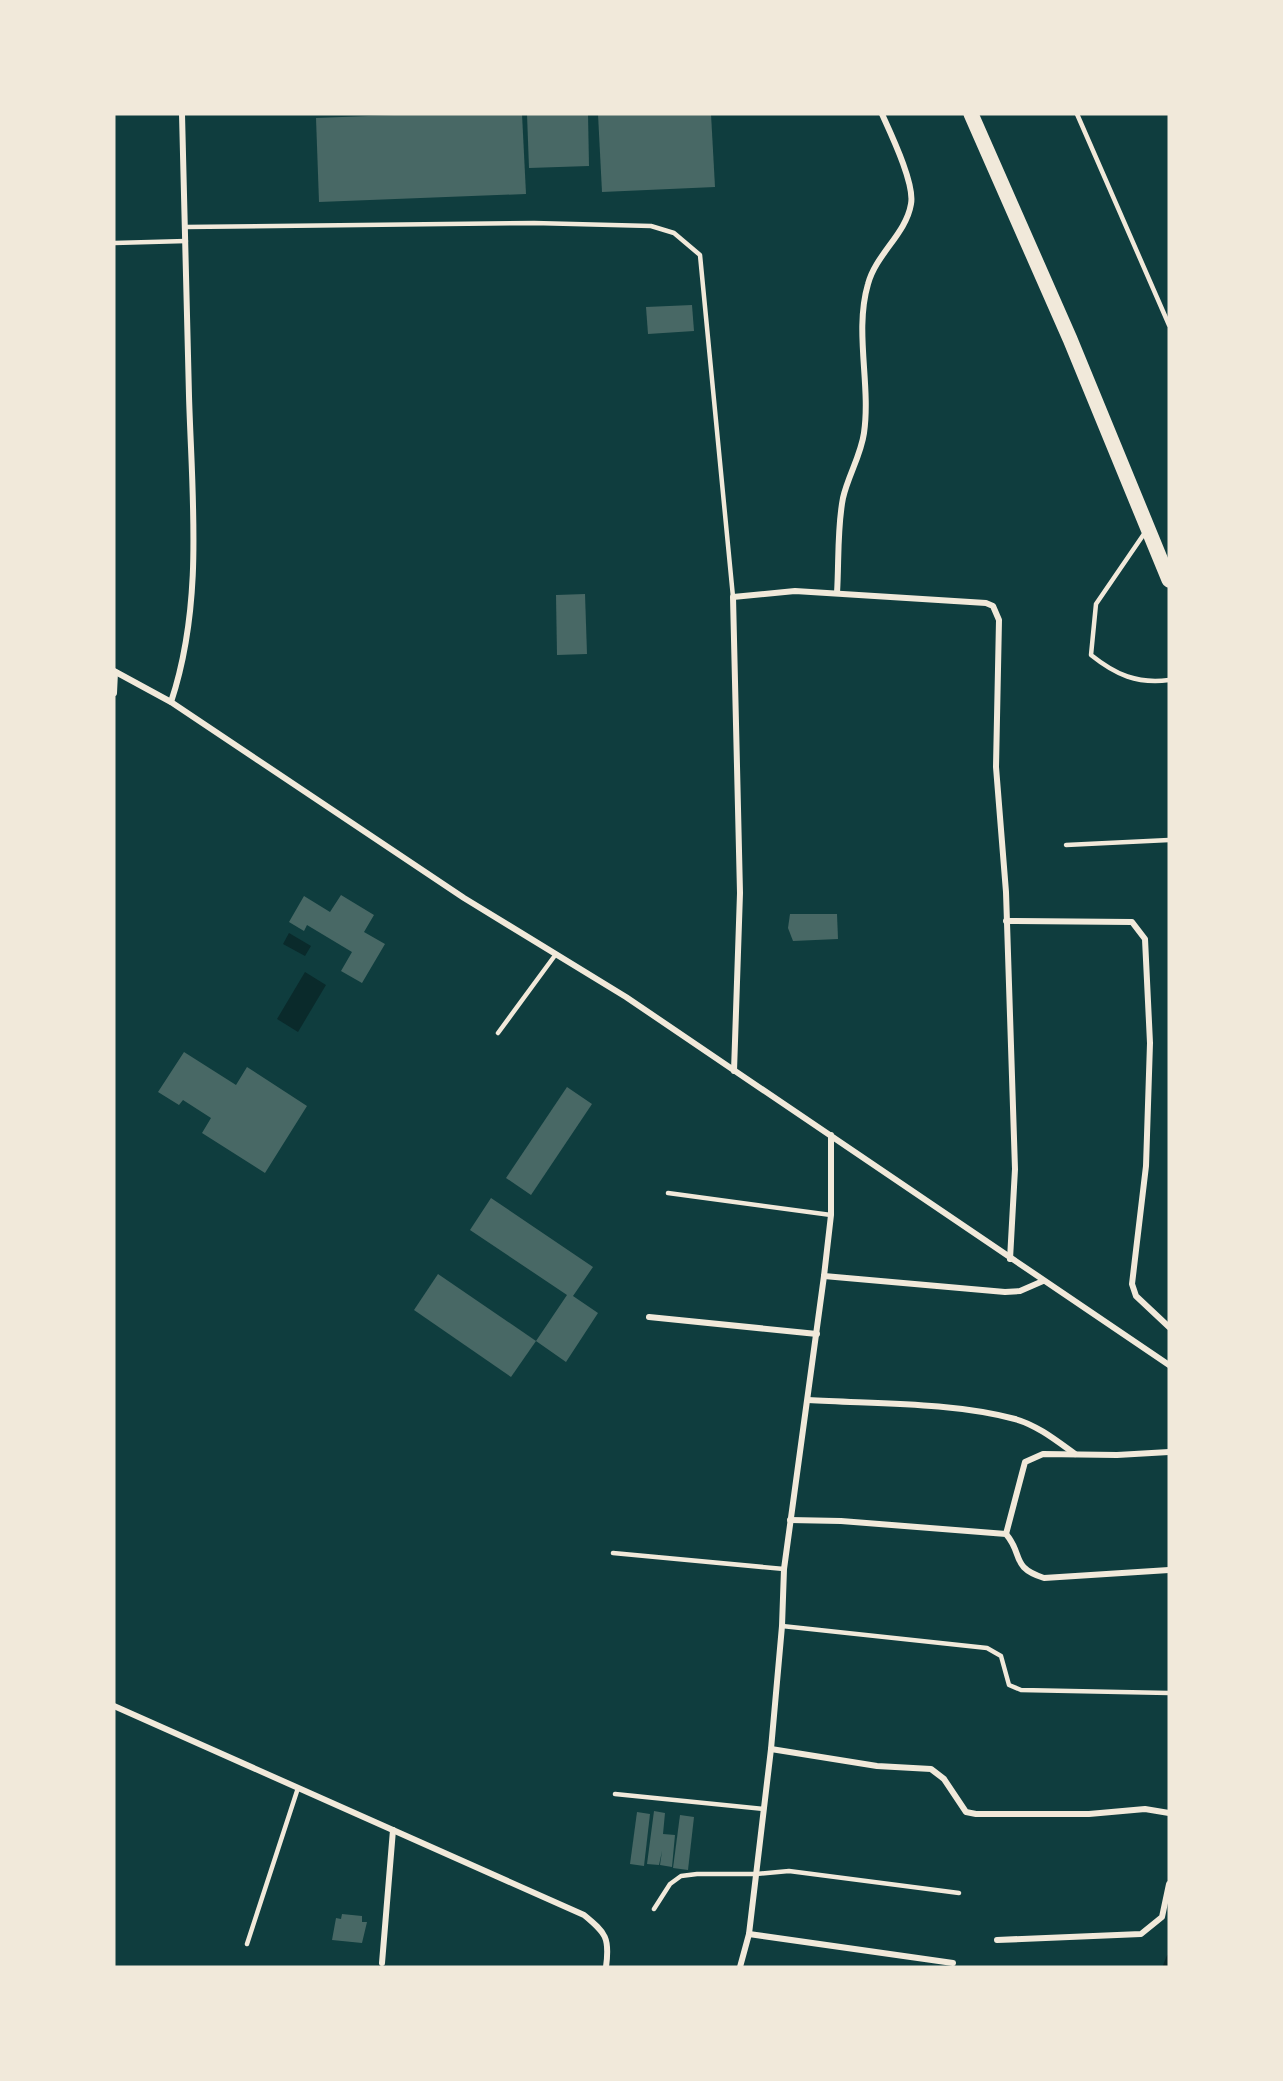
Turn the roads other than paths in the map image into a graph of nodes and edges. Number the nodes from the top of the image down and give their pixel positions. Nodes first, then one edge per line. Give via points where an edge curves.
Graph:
1 (182, 114) edge
2 (882, 114) edge
3 (971, 114) edge
4 (1077, 114) edge
5 (186, 227) junction
6 (186, 241) junction
7 (114, 243) edge
8 (1169, 325) edge
9 (1147, 528) junction
10 (1169, 580) edge
11 (837, 593) junction
12 (733, 597) junction
13 (115, 671) edge
14 (1169, 680) edge
15 (114, 693) edge
16 (171, 702) junction
17 (1169, 840) edge
18 (1066, 845) dead end
19 (1006, 921) junction
20 (556, 954) junction
21 (498, 1033) dead end
22 (734, 1071) junction
23 (831, 1135) junction
24 (668, 1193) dead end
25 (831, 1215) junction
26 (1010, 1259) junction
27 (824, 1276) junction
28 (1043, 1281) junction
29 (649, 1317) dead end
30 (1169, 1327) edge
31 (817, 1334) junction
32 (1169, 1365) edge
33 (808, 1400) junction
34 (1169, 1452) edge
35 (1075, 1454) junction
36 (790, 1520) junction
37 (1006, 1534) junction
38 (613, 1552) dead end
39 (784, 1569) junction
40 (1169, 1570) edge
41 (782, 1626) junction
42 (1169, 1693) edge
43 (114, 1706) edge
44 (771, 1749) junction
45 (298, 1788) junction
46 (615, 1794) dead end
47 (764, 1809) junction
48 (1169, 1813) edge
49 (393, 1830) junction
50 (756, 1874) junction
51 (1169, 1884) edge
52 (959, 1893) dead end
53 (654, 1909) dead end
54 (749, 1934) junction
55 (998, 1940) dead end
56 (247, 1944) dead end
57 (952, 1962) dead end
58 (382, 1963) dead end
59 (606, 1967) edge
60 (740, 1967) edge

1 - 5 street
2 - 11 street via 909,182 912,204 878,260 866,291 864,434 843,499
3 - 9 main road via 1070,339
4 - 8 lane
5 - 6 street
5 - 12 lane via 534,223 651,226 674,233 700,255
6 - 7 lane
6 - 16 street via 193,488 192,614 183,668
9 - 10 main road
9 - 14 lane via 1096,604 1091,655 1113,672 1151,682
11 - 12 street via 795,591
11 - 19 street via 974,601 993,606 999,620 996,767
12 - 22 street via 740,893
13 - 15 street
13 - 16 street
16 - 20 street via 464,898
17 - 18 lane
19 - 26 street via 1015,1169
19 - 30 street via 1132,922 1145,939 1150,1043 1146,1166 1132,1284 1136,1296
20 - 21 lane
20 - 22 street
22 - 23 street
23 - 25 street
23 - 26 street
24 - 25 lane
25 - 27 street
26 - 28 street
27 - 28 street via 1005,1292 1020,1291
27 - 31 street
28 - 32 street
29 - 31 street
31 - 33 street
33 - 35 street via 955,1409 1017,1419
33 - 36 street
34 - 35 street
35 - 37 street via 1043,1454 1025,1462
36 - 37 street
36 - 39 street
37 - 40 street via 1013,1541 1019,1562 1029,1573 1044,1578
38 - 39 lane
39 - 41 street
41 - 42 lane via 987,1648 1001,1656 1009,1685 1021,1690
41 - 44 street
43 - 45 street
44 - 47 street
44 - 48 street via 877,1766 931,1769 944,1779 966,1812 976,1814 1089,1814 1146,1809
45 - 49 street
45 - 56 lane
46 - 47 lane
47 - 50 street
49 - 58 street
49 - 59 street via 584,1915 601,1929 609,1944
50 - 52 lane via 789,1871
50 - 53 lane via 681,1876 663,1892
50 - 54 street
51 - 55 street via 1162,1917 1141,1934
54 - 57 street
54 - 60 street

